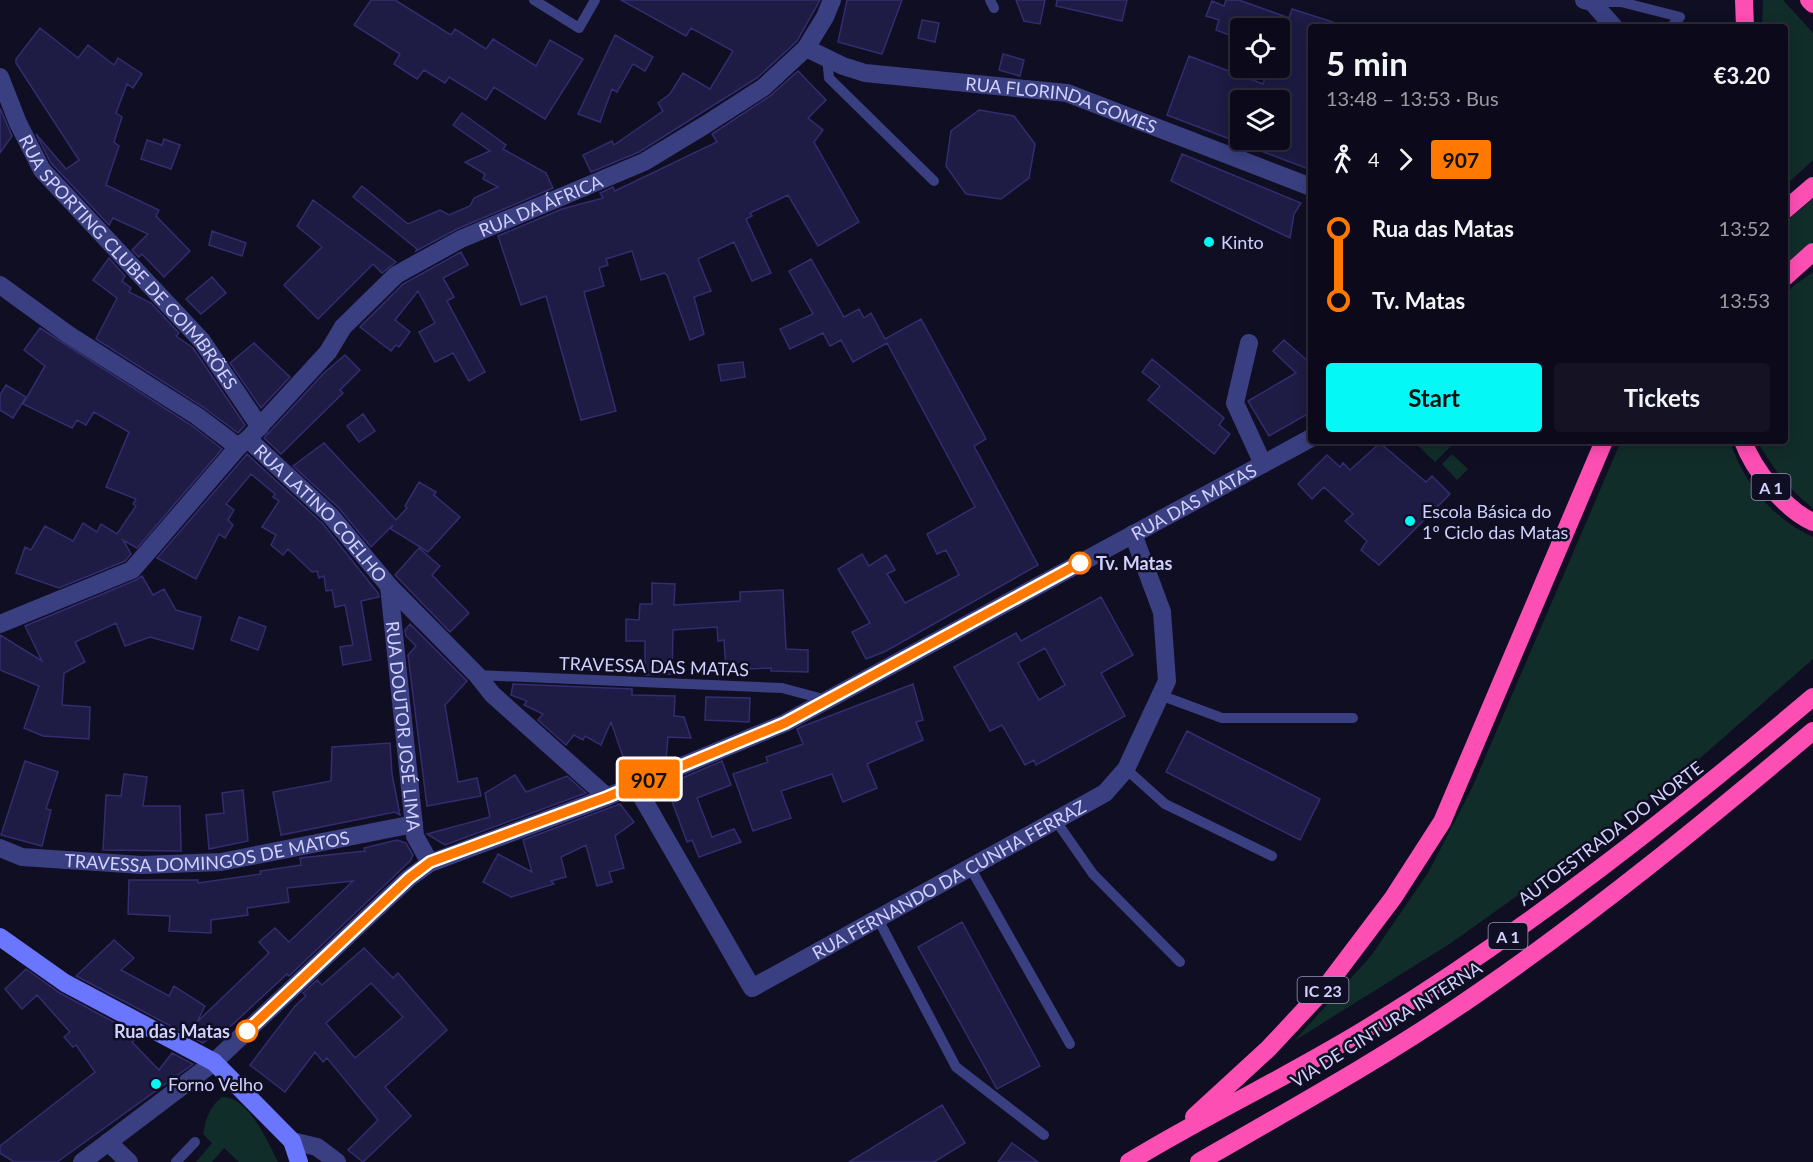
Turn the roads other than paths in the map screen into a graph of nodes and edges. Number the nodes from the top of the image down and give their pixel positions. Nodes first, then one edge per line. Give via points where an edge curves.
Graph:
1 (534, 0) edge
2 (595, 0) edge
3 (832, 0) edge
4 (1744, 0) edge
5 (1809, 0) edge
6 (1590, 1) edge
7 (1813, 4) edge
8 (1611, 24) edge
9 (1674, 24) edge
10 (1745, 24) edge
11 (806, 48) junction
12 (827, 58) junction
13 (0, 77) edge
14 (934, 181) dead end
15 (1308, 186) edge
16 (1813, 186) edge
17 (1788, 207) edge
18 (1813, 252) edge
19 (1788, 274) edge
20 (0, 285) edge
21 (1249, 343) dead end
22 (249, 438) junction
23 (1308, 440) edge
24 (1605, 444) edge
25 (1744, 444) edge
26 (1263, 464) junction
27 (1813, 522) edge
28 (1133, 534) junction
29 (389, 586) junction
30 (0, 624) edge
31 (477, 675) junction
32 (1160, 695) junction
33 (1813, 698) edge
34 (828, 700) junction
35 (1353, 718) dead end
36 (1813, 731) edge
37 (1126, 769) junction
38 (635, 785) junction
39 (607, 797) junction
40 (1056, 820) junction
41 (414, 824) junction
42 (0, 848) edge
43 (1272, 856) dead end
44 (430, 862) junction
45 (971, 869) junction
46 (879, 921) junction
47 (0, 937) edge
48 (1180, 962) dead end
49 (1070, 1044) dead end
50 (214, 1062) junction
51 (1175, 1134) junction
52 (1044, 1135) dead end
53 (292, 1141) junction
54 (108, 1142) junction
55 (195, 1142) dead end
56 (82, 1162) edge
57 (129, 1162) edge
58 (176, 1162) edge
59 (299, 1162) edge
60 (337, 1162) edge
61 (1129, 1162) edge
62 (1199, 1162) edge

1 - 2 lane via 579,28
3 - 11 street, RUA DA ÁFRICA
4 - 10 highway
5 - 7 highway
6 - 8 street
6 - 9 lane via 1621,2 1680,17
11 - 12 street, RUA FLORINDA GOMES
11 - 22 street, RUA DA ÁFRICA via 764,87 644,162 461,239 396,275 343,327 328,352
12 - 14 lane via 829,78
12 - 15 street, RUA FLORINDA GOMES via 865,73 1067,93
13 - 22 street, RUA SPORTING CLUBE DE COIMBRÕES via 42,170 202,341
16 - 17 highway
18 - 19 highway
20 - 22 street, RUA LATINO COELHO via 69,335 197,416
21 - 26 street via 1235,403
22 - 29 street, RUA LATINO COELHO via 331,516
22 - 30 street, RUA DA ÁFRICA via 132,570
23 - 26 street, RUA DAS MATAS
24 - 51 highway, IC 23 via 1442,822 1393,898 1325,988 1268,1049
25 - 27 highway, A 1 via 1774,491
26 - 28 street, RUA DAS MATAS
28 - 32 street, RUA FERNANDO DA CUNHA FERRAZ via 1162,612 1167,681
28 - 34 street, RUA DAS MATAS
29 - 31 street, RUA LATINO COELHO
29 - 41 street, RUA DOUTOR JOSÉ LIMA
31 - 34 lane, TRAVESSA DAS MATAS via 782,688
31 - 39 street, RUA LATINO COELHO via 537,737
32 - 35 lane via 1222,718
32 - 37 street, RUA FERNANDO DA CUNHA FERRAZ
33 - 51 highway, AUTOESTRADA DO NORTE / A 1 via 1696,796 1507,937 1309,1064
34 - 38 street, RUA DAS MATAS via 785,723
36 - 62 highway, VIA DE CINTURA INTERNA / A 1 via 1709,818 1479,992
37 - 40 street, RUA FERNANDO DA CUNHA FERRAZ via 1105,793
37 - 43 lane via 1165,804
38 - 39 street, RUA DAS MATAS
38 - 46 street, RUA FERNANDO DA CUNHA FERRAZ via 752,988
39 - 44 street, RUA DAS MATAS
40 - 45 street, RUA FERNANDO DA CUNHA FERRAZ
40 - 48 lane via 1093,874
41 - 42 street, TRAVESSA DOMINGOS DE MATOS via 221,862 142,865 22,857
41 - 44 street, RUA DOUTOR JOSÉ LIMA via 415,836
44 - 50 street, RUA DAS MATAS
45 - 46 street, RUA FERNANDO DA CUNHA FERRAZ
45 - 49 lane
46 - 52 lane via 956,1067
47 - 50 main road via 65,983
50 - 53 main road
50 - 54 street, RUA DAS MATAS
51 - 61 highway, A 1
53 - 59 main road
53 - 60 street via 317,1147
54 - 56 street, RUA DAS MATAS
54 - 57 street
55 - 58 lane

